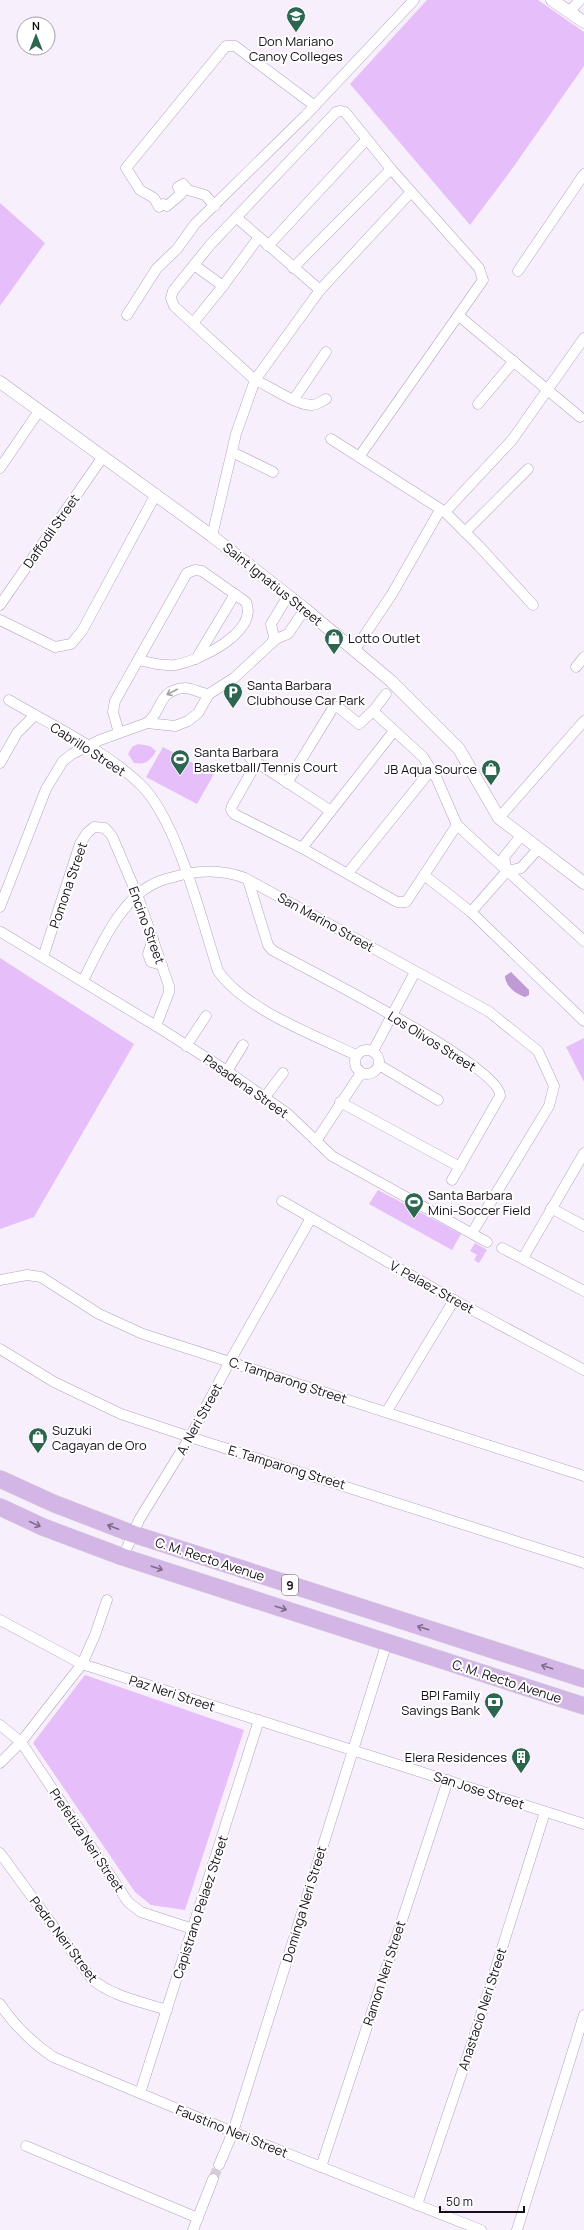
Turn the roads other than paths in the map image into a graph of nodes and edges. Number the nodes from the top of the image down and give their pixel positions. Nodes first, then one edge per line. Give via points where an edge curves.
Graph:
1 (414, 0) edge
2 (552, 0) edge
3 (580, 0) edge
4 (569, 12) junction
5 (584, 22) edge
6 (315, 106) junction
7 (366, 140) junction
8 (391, 169) junction
9 (584, 174) edge
10 (411, 192) junction
11 (215, 206) junction
12 (236, 218) junction
13 (259, 237) junction
14 (268, 246) junction
15 (194, 265) junction
16 (293, 268) junction
17 (518, 271) dead end
18 (222, 286) junction
19 (320, 290) junction
20 (127, 315) dead end
21 (459, 316) junction
22 (193, 324) junction
23 (584, 338) edge
24 (326, 352) dead end
25 (514, 361) junction
26 (255, 380) junction
27 (0, 382) edge
28 (548, 389) junction
29 (294, 399) junction
30 (326, 399) dead end
31 (478, 404) dead end
32 (39, 411) junction
33 (580, 417) dead end
34 (331, 439) dead end
35 (232, 452) junction
36 (359, 457) junction
37 (102, 458) junction
38 (0, 468) edge
39 (528, 469) dead end
40 (273, 472) dead end
41 (156, 494) junction
42 (442, 511) junction
43 (465, 532) junction
44 (212, 536) junction
45 (235, 594) junction
46 (288, 596) junction
47 (0, 605) edge
48 (533, 605) dead end
49 (305, 609) junction
50 (0, 620) edge
51 (272, 643) junction
52 (354, 651) junction
53 (584, 657) edge
54 (196, 659) junction
55 (139, 660) junction
56 (576, 667) dead end
57 (209, 694) junction
58 (386, 694) dead end
59 (10, 700) dead end
60 (373, 711) junction
61 (34, 715) junction
62 (584, 721) edge
63 (147, 723) junction
64 (394, 731) junction
65 (120, 733) junction
66 (87, 746) junction
67 (0, 763) edge
68 (432, 770) junction
69 (287, 783) junction
70 (331, 811) junction
71 (500, 818) junction
72 (457, 825) junction
73 (105, 828) joint
74 (521, 836) junction
75 (302, 848) junction
76 (538, 849) junction
77 (507, 871) junction
78 (348, 873) junction
79 (187, 874) junction
80 (424, 876) junction
81 (248, 880) junction
82 (584, 883) edge
83 (138, 897) junction
84 (0, 908) edge
85 (471, 912) junction
86 (0, 930) edge
87 (584, 941) edge
88 (43, 956) junction
89 (416, 972) junction
90 (83, 981) junction
91 (392, 1015) junction
92 (206, 1016) dead end
93 (584, 1021) edge
94 (156, 1026) junction
95 (243, 1045) dead end
96 (186, 1046) junction
97 (373, 1051) junction
98 (356, 1055) junction
99 (379, 1065) junction
100 (227, 1071) junction
101 (283, 1073) dead end
102 (361, 1073) junction
103 (265, 1097) junction
104 (438, 1100) dead end
105 (340, 1102) junction
106 (316, 1141) junction
107 (582, 1160) edge
108 (460, 1167) junction
109 (452, 1180) dead end
110 (282, 1201) dead end
111 (552, 1208) junction
112 (311, 1218) junction
113 (584, 1226) edge
114 (472, 1233) junction
115 (487, 1242) dead end
116 (502, 1248) dead end
117 (523, 1258) junction
118 (0, 1280) edge
119 (584, 1290) edge
120 (454, 1300) junction
121 (0, 1349) edge
122 (230, 1361) junction
123 (584, 1370) edge
124 (387, 1411) junction
125 (190, 1438) junction
126 (584, 1476) edge
127 (0, 1479) edge
128 (0, 1507) edge
129 (133, 1534) junction
130 (123, 1557) junction
131 (584, 1563) edge
132 (107, 1600) dead end
133 (394, 1618) junction
134 (0, 1620) edge
135 (387, 1642) junction
136 (82, 1664) junction
137 (584, 1679) edge
138 (584, 1706) edge
139 (259, 1720) junction
140 (0, 1725) edge
141 (21, 1742) junction
142 (352, 1750) junction
143 (0, 1763) edge
144 (448, 1780) junction
145 (545, 1812) junction
146 (584, 1824) edge
147 (0, 1853) edge
148 (193, 1929) junction
149 (0, 2004) edge
150 (167, 2010) junction
151 (584, 2016) edge
152 (140, 2093) junction
153 (233, 2132) junction
154 (26, 2146) dead end
155 (219, 2165) tunnel mouth
156 (321, 2167) junction
157 (214, 2179) tunnel mouth
158 (417, 2205) junction
159 (198, 2218) junction
160 (192, 2230) edge
161 (481, 2230) edge
162 (517, 2230) edge

1 - 6 street
2 - 4 street
3 - 4 street
4 - 5 street
6 - 11 street
6 - 11 street via 235,46 226,46 126,168 140,190 154,198 159,207 163,204 167,206 181,194 178,187 183,184 188,190 205,195
7 - 8 street
7 - 12 street via 345,112 336,112
7 - 14 street
8 - 10 street
8 - 16 street
9 - 17 street
10 - 19 street
10 - 21 street via 481,272 483,280
11 - 20 street via 195,224 177,249 157,268
12 - 13 street
12 - 15 street
13 - 14 street
13 - 18 street
14 - 16 street
15 - 18 street
15 - 22 street via 173,291 171,298 174,306
16 - 19 street
18 - 22 street
19 - 26 street
21 - 25 street
21 - 36 street
22 - 26 street
23 - 28 street
24 - 29 street
25 - 28 street
25 - 31 street
26 - 29 street
26 - 35 street via 241,416
27 - 32 street, Saint Ignatius Street
28 - 33 street
28 - 42 street via 512,440
29 - 30 street via 313,405
32 - 37 street, Saint Ignatius Street
32 - 38 street
34 - 36 street
35 - 40 street
35 - 44 street
36 - 42 street
37 - 41 street, Saint Ignatius Street
37 - 47 street, Daffodil Street
39 - 43 street
41 - 44 street, Saint Ignatius Street
41 - 50 street via 82,631 71,644 65,647 53,646
42 - 43 street
42 - 52 street
43 - 48 street
44 - 46 street, Saint Ignatius Street
45 - 54 street
45 - 54 street via 245,601 247,606 245,623 223,645
45 - 55 street via 202,571 187,573
46 - 49 street, Saint Ignatius Street
46 - 51 street via 271,624 274,637
49 - 51 street via 288,634
49 - 52 street, Saint Ignatius Street
51 - 57 street via 234,678
52 - 71 street, Saint Ignatius Street via 391,681 453,741
53 - 56 street
54 - 55 street via 168,665
55 - 65 street via 115,701 113,712
57 - 63 street via 198,713 181,724 168,726
57 -> 63 street via 189,688 174,690 160,702
58 - 60 street
59 - 61 street, Cabrillo Street
60 - 64 street
60 - 69 street via 359,724 338,707 333,708
61 - 66 street, Cabrillo Street
61 - 67 street via 17,733
62 - 71 street
63 - 65 street
64 - 68 street via 423,757
64 - 70 street
65 - 66 street
66 - 79 street, Cabrillo Street via 111,760 141,785 163,816
66 - 84 street via 72,754 53,776 40,802
68 - 72 street
68 - 78 street
69 - 70 street
69 - 75 street via 254,760 232,806 232,812
70 - 75 street
71 - 74 street, Saint Ignatius Street
72 - 77 street
72 - 80 street
73 - 83 street, Encino Street via 112,836
73 - 88 street, Pomona Street via 94,827 87,832 80,844
74 - 76 street, Saint Ignatius Street
74 - 77 street via 504,857
75 - 78 street
76 - 77 street via 521,868
76 - 82 street, Saint Ignatius Street
77 - 85 street
77 - 87 street
78 - 80 street via 402,903 406,902
79 - 81 street, San Marino Street via 213,871
79 - 83 street, San Marino Street via 161,880 146,888
79 - 98 street, Cabrillo Street via 218,971 224,980 238,993 263,1009
80 - 85 street
81 - 89 street, San Marino Street
81 - 91 street, Los Olivos Street via 271,949
83 - 90 street, San Marino Street via 111,927
83 - 94 street, Encino Street via 169,992
85 - 93 street
86 - 88 street, Pasadena Street
88 - 90 street, Pasadena Street
89 - 91 street
89 - 114 street, San Marino Street via 485,1009 535,1048 554,1086 549,1106
90 - 94 street, Pasadena Street
91 - 97 street
91 - 108 street, Los Olivos Street via 452,1050 499,1089 500,1096
92 - 96 street
94 - 96 street, Pasadena Street
95 - 100 street
96 - 100 street, Pasadena Street
97 - 98 street via 365,1049
97 - 99 street via 378,1057
98 - 102 street via 355,1067
99 - 102 street via 373,1073
99 - 104 street
100 - 103 street, Pasadena Street
101 - 103 street
102 - 105 street
103 - 106 street, Pasadena Street via 288,1114
105 - 106 street
105 - 108 street
106 - 114 street, Pasadena Street via 332,1156
107 - 111 street
108 - 109 street, Los Olivos Street
110 - 112 street, V. Pelaez Street
111 - 113 street
111 - 117 street
112 - 120 street, V. Pelaez Street
112 - 122 street, A. Neri Street
114 - 115 street, Pasadena Street
116 - 117 street
117 - 119 street
118 - 122 street, C. Tamparong Street via 27,1275 41,1277 112,1321 150,1336
120 - 123 street, V. Pelaez Street
120 - 124 street
121 - 125 street, E. Tamparong Street via 54,1382 101,1405
122 - 124 street, C. Tamparong Street
122 - 125 street, A. Neri Street
124 - 126 street, C. Tamparong Street
125 - 129 street, A. Neri Street
125 - 131 street, E. Tamparong Street
129 -> 127 highway, C. M. Recto Avenue / 9 via 55,1504
128 -> 130 highway, C. M. Recto Avenue / 9 via 43,1527
129 - 130 street, A. Neri Street
129 - 133 highway, C. M. Recto Avenue / 9
130 -> 135 highway, C. M. Recto Avenue / 9
132 - 136 street
133 - 135 highway
137 -> 133 highway, C. M. Recto Avenue / 9
134 - 136 street, Paz Neri Street
135 - 138 highway, C. M. Recto Avenue / 9
135 - 142 street, Dominga Neri Street
136 - 139 street, Paz Neri Street
136 - 141 street
139 - 142 street, Paz Neri Street
139 - 148 street, Capistrano Pelaez Street
140 - 141 street, Prefetiza Neri Street
141 - 143 street
141 - 148 street, Prefetiza Neri Street via 128,1902 141,1912
142 - 144 street, San Jose Street
142 - 153 street, Dominga Neri Street
144 - 145 street, San Jose Street
144 - 156 street, Ramon Neri Street
145 - 146 street, San Jose Street
145 - 158 street, Anastacio Neri Street via 474,2037
147 - 150 street, Pedro Neri Street via 95,1982 109,1990
148 - 150 street, Capistrano Pelaez Street
149 - 152 street, Faustino Neri Street via 20,2031 53,2057
150 - 152 street, Capistrano Pelaez Street
151 - 162 street
152 - 153 street, Faustino Neri Street
153 - 155 street, Dominga Neri Street
153 - 156 street, Faustino Neri Street
154 - 159 street
156 - 158 street, Faustino Neri Street
157 - 159 street
158 - 161 street, Faustino Neri Street
159 - 160 street

